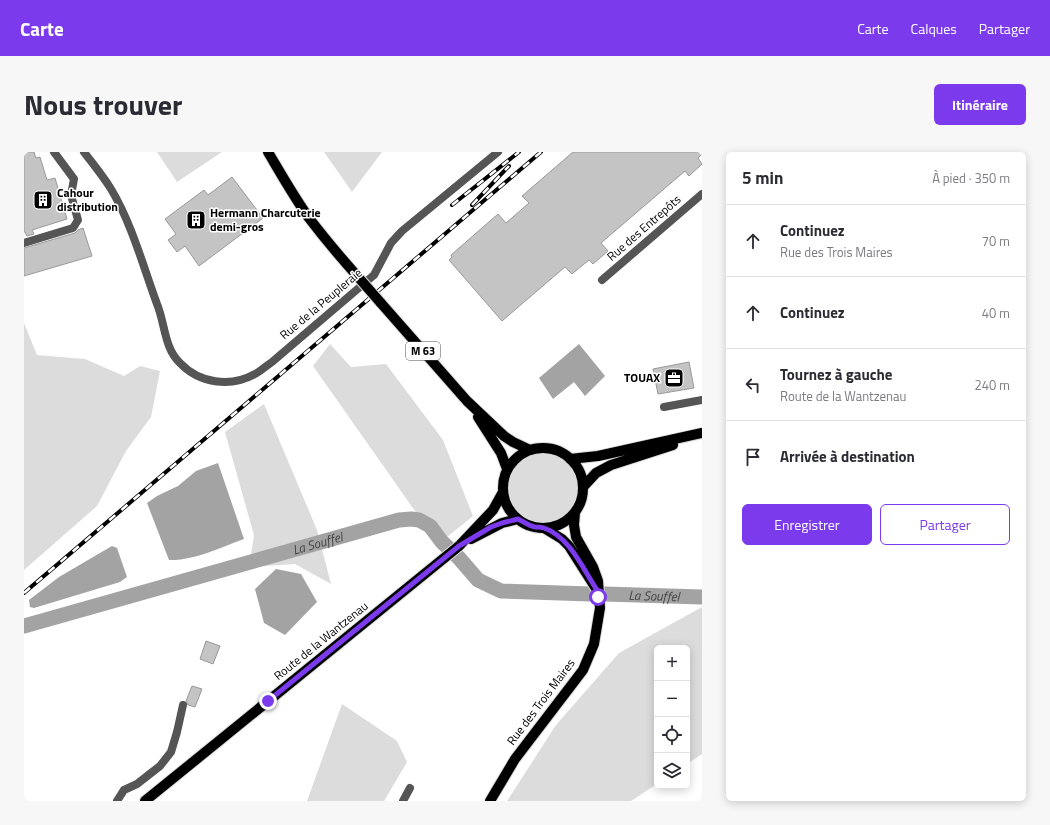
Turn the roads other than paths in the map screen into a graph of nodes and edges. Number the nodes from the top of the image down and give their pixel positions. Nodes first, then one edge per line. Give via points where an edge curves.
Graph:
1 (54, 152) edge
2 (84, 152) edge
3 (268, 152) edge
4 (498, 152) edge
5 (702, 194) edge
6 (24, 242) edge
7 (602, 280) dead end
8 (702, 400) edge
9 (467, 401) junction
10 (664, 407) dead end
11 (702, 435) edge
12 (530, 450) junction
13 (570, 459) junction
14 (507, 469) junction
15 (583, 487) junction
16 (503, 492) junction
17 (575, 512) junction
18 (518, 519) junction
19 (544, 528) junction
20 (459, 546) junction
21 (597, 590) junction
22 (183, 704) dead end
23 (410, 788) dead end
24 (117, 801) edge
25 (144, 801) edge
26 (404, 801) edge
27 (490, 801) edge

1 - 6 street via 74,179 71,195 78,220 73,228
2 - 4 street, Rue de la Peupleraie via 104,178 121,209 159,309 169,346 176,359 204,379 222,382 234,382 255,374 272,362 374,275 402,231
3 - 9 main road, M 63, bridge via 308,217
5 - 7 street, Rue des Entrepôts
8 - 10 street
9 - 12 main road, M 63 via 504,436
9 - 14 main road, M 63 via 497,445
11 - 13 main road via 598,456
11 - 15 main road via 611,465 596,473
12 - 13 main road via 551,449 563,453
12 - 14 main road via 521,454
13 - 15 main road via 579,472
14 - 16 main road via 503,480
15 - 17 main road via 581,500
16 - 18 main road via 505,502
16 - 20 main road, Route de la Wantzenau via 493,510
17 - 19 main road via 561,523
17 - 21 main road, Rue des Trois Maires via 576,537 596,573
18 - 19 main road via 526,524
18 - 20 main road, Route de la Wantzenau via 491,527
19 - 21 main road, Rue des Trois Maires via 569,546
20 - 25 main road, Route de la Wantzenau
21 - 27 main road, Rue des Trois Maires via 599,620 594,644 583,670 515,759
22 - 24 street via 171,752 160,766 137,784 124,790
23 - 26 street

